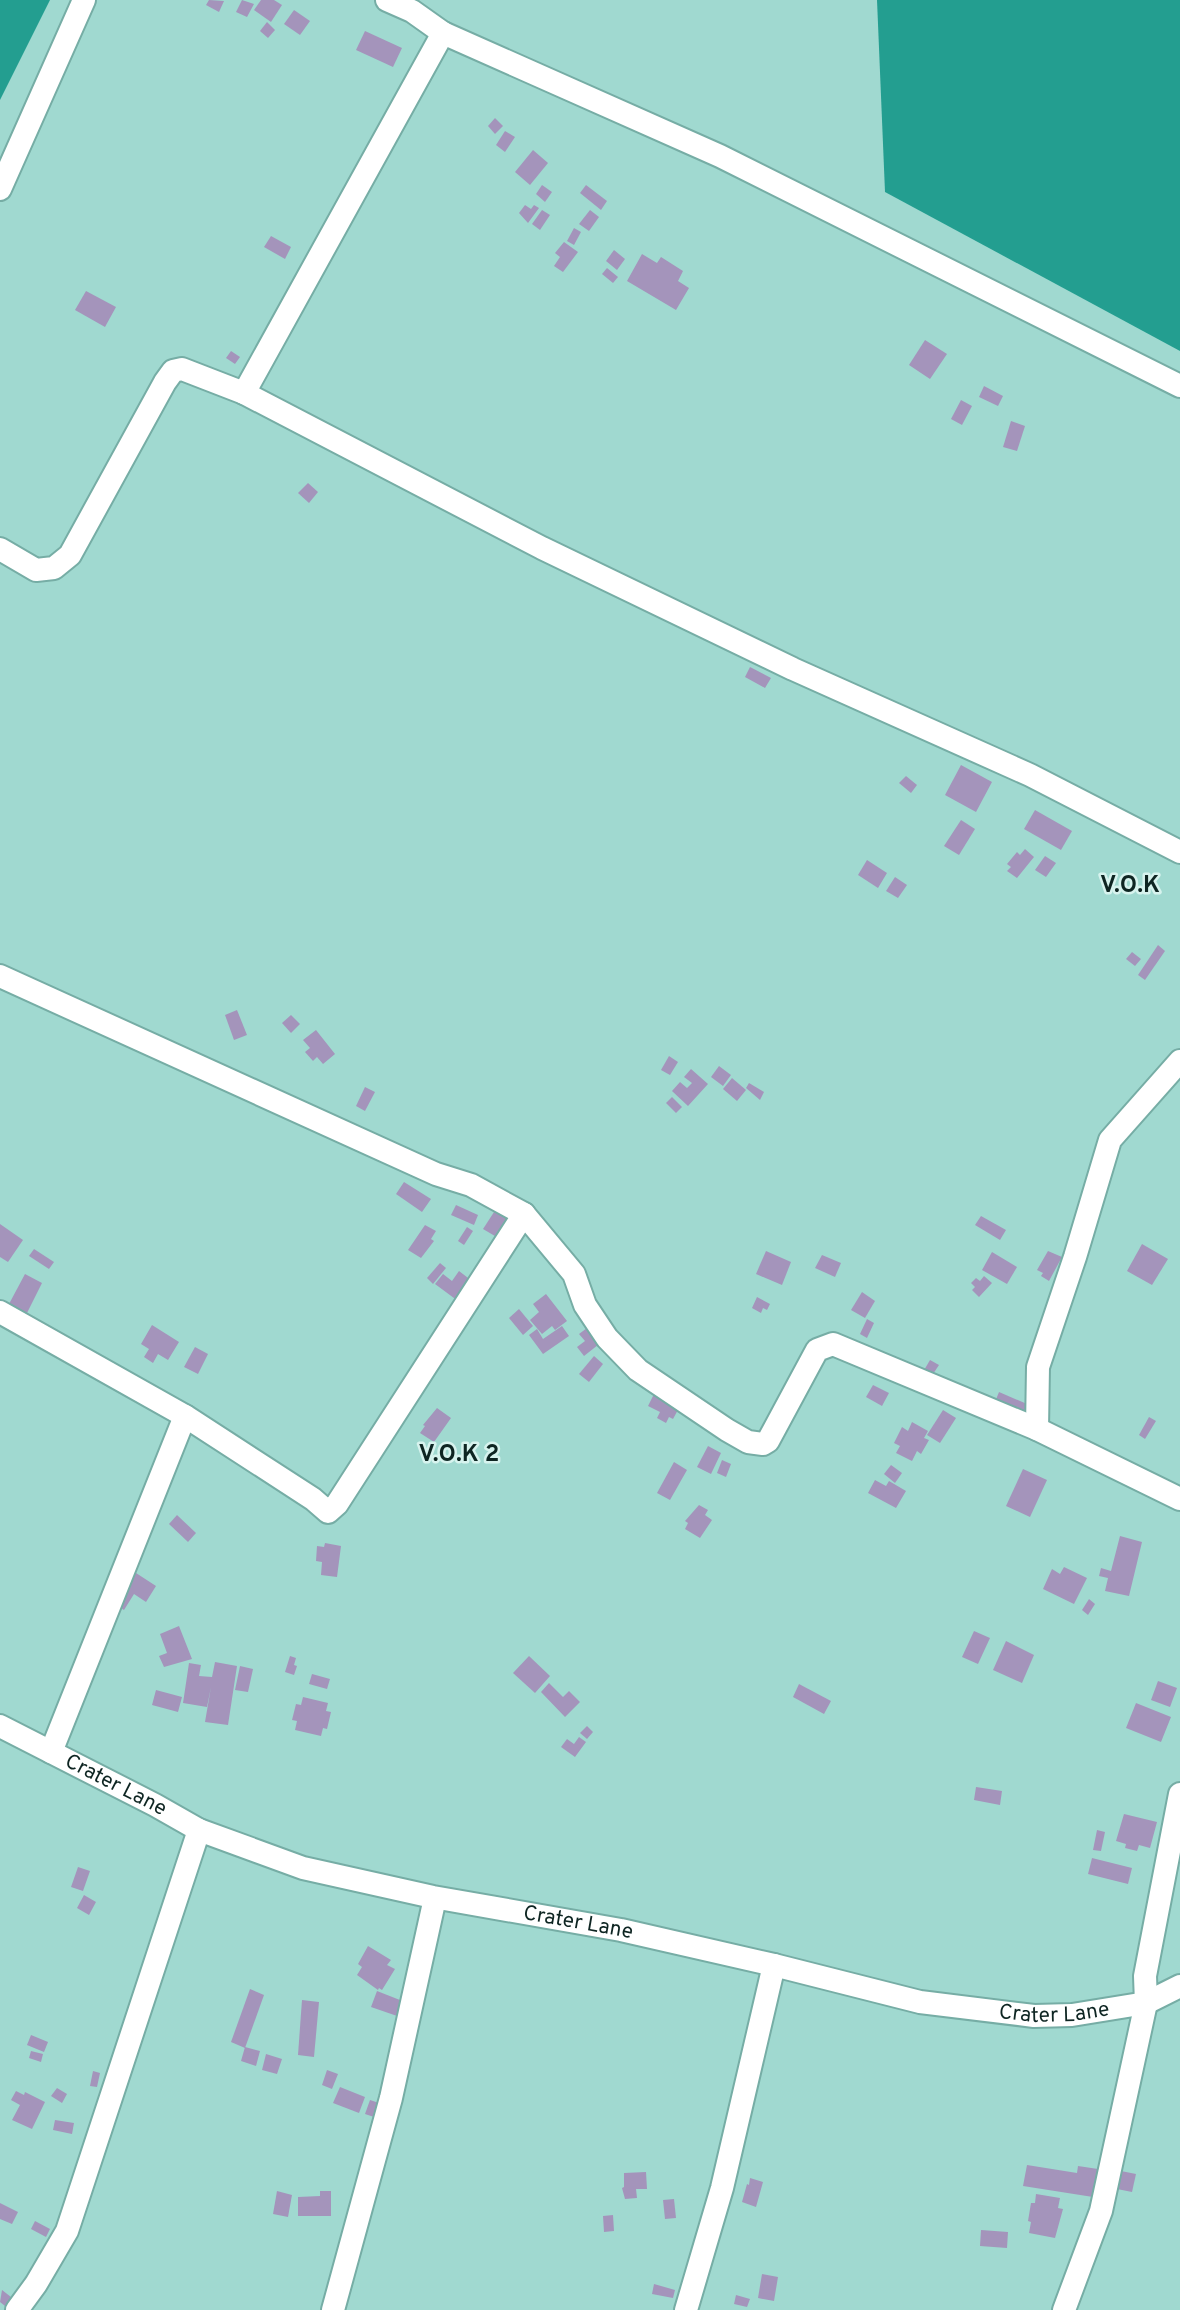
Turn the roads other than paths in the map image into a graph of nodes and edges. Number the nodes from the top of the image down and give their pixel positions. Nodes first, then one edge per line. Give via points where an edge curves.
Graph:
1 (84, 0) edge
2 (387, 0) edge
3 (443, 33) junction
4 (0, 189) edge
5 (1180, 386) edge
6 (244, 393) junction
7 (0, 549) edge
8 (1180, 852) edge
9 (0, 976) edge
10 (1180, 1061) edge
11 (524, 1214) junction
12 (0, 1312) edge
13 (185, 1416) junction
14 (1037, 1429) junction
15 (1180, 1499) edge
16 (0, 1726) edge
17 (51, 1752) junction
18 (1180, 1794) edge
19 (199, 1830) junction
20 (435, 1898) junction
21 (774, 1965) junction
22 (1180, 1986) edge
23 (1146, 2003) junction
24 (17, 2310) edge
25 (333, 2310) edge
26 (686, 2310) edge
27 (1064, 2310) edge

1 - 4 street
2 - 3 street via 412,11
3 - 5 street via 720,156
3 - 6 street
6 - 7 street via 182,369 173,371 70,555 54,568 36,570
6 - 8 street via 542,548 794,669 1030,775
9 - 11 street via 436,1174 471,1185
10 - 14 street via 1110,1140 1038,1367
11 - 13 street via 337,1504 328,1512
11 - 14 street via 574,1274 585,1305 608,1338 638,1370 748,1442 768,1441 817,1350 833,1344
12 - 13 street
13 - 17 street
14 - 15 street
16 - 17 street, Crater Lane
17 - 19 street, Crater Lane
18 - 23 street via 1145,1976
19 - 20 street, Crater Lane via 303,1868
19 - 24 street via 67,2231
20 - 21 street, Crater Lane via 621,1930
20 - 25 street via 392,2098
21 - 23 street, Crater Lane via 920,2002 1034,2016 1072,2015
21 - 26 street via 722,2188
22 - 23 street, Crater Lane
23 - 27 street via 1101,2211

